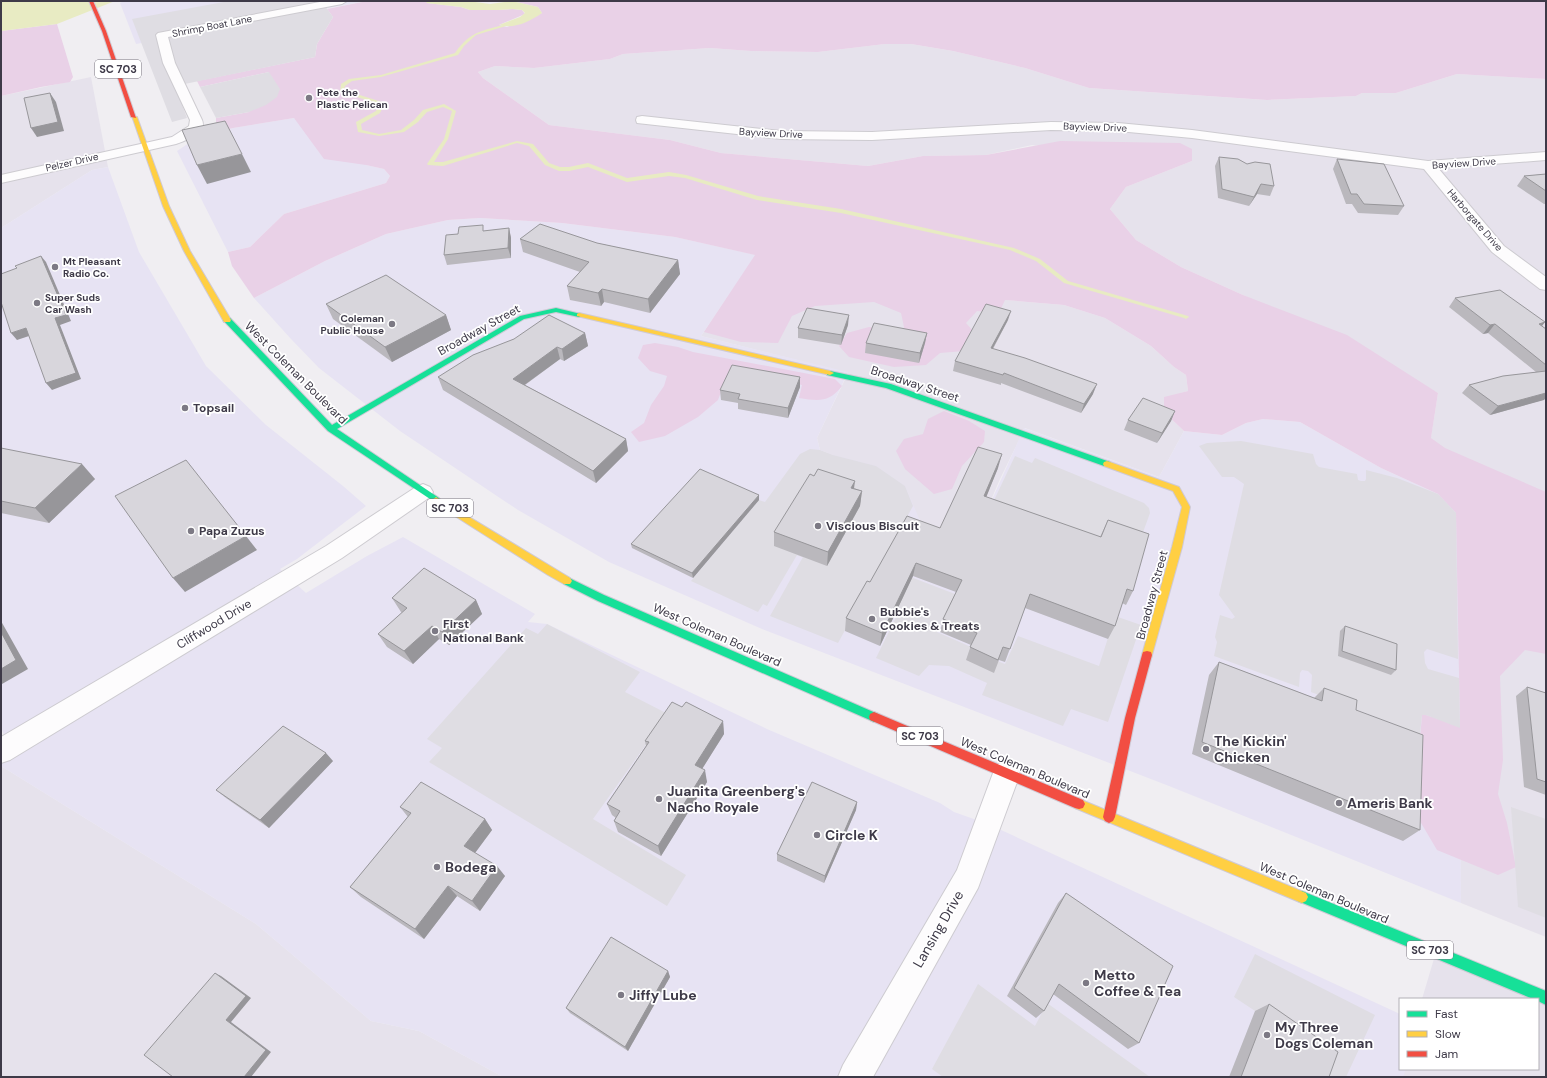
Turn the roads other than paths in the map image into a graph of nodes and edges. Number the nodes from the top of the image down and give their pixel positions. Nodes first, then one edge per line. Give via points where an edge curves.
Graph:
1 (91, 1) edge
2 (342, 1) edge
3 (642, 120) dead end
4 (144, 147) junction
5 (1546, 156) edge
6 (1428, 165) junction
7 (1, 179) edge
8 (1546, 285) edge
9 (331, 429) junction
10 (423, 492) junction
11 (1, 751) edge
12 (1006, 774) junction
13 (1110, 817) junction
14 (1546, 998) edge
15 (855, 1077) edge

1 - 4 main road, West Coleman Boulevard / SC 703
2 - 4 street, Shrimp Boat Lane via 162,36 169,63 196,120 196,127 176,140
3 - 6 street, Bayview Drive via 781,134 858,136 1051,126 1118,127 1192,134
4 - 7 street, Pelzer Drive
4 - 9 main road, West Coleman Boulevard / SC 703 via 166,206 185,247 226,319
5 - 6 street, Bayview Drive
6 - 8 street, Harborgate Drive via 1498,249
9 - 10 main road, West Coleman Boulevard / SC 703
9 - 13 main road, Broadway Street via 522,317 556,310 888,386 1176,489 1186,507 1130,718
10 - 11 street, Cliffwood Drive via 334,552
10 - 12 main road, West Coleman Boulevard / SC 703 via 551,572 601,598
12 - 13 main road, West Coleman Boulevard / SC 703
12 - 15 street, Lansing Drive via 968,878
13 - 14 main road, West Coleman Boulevard / SC 703

